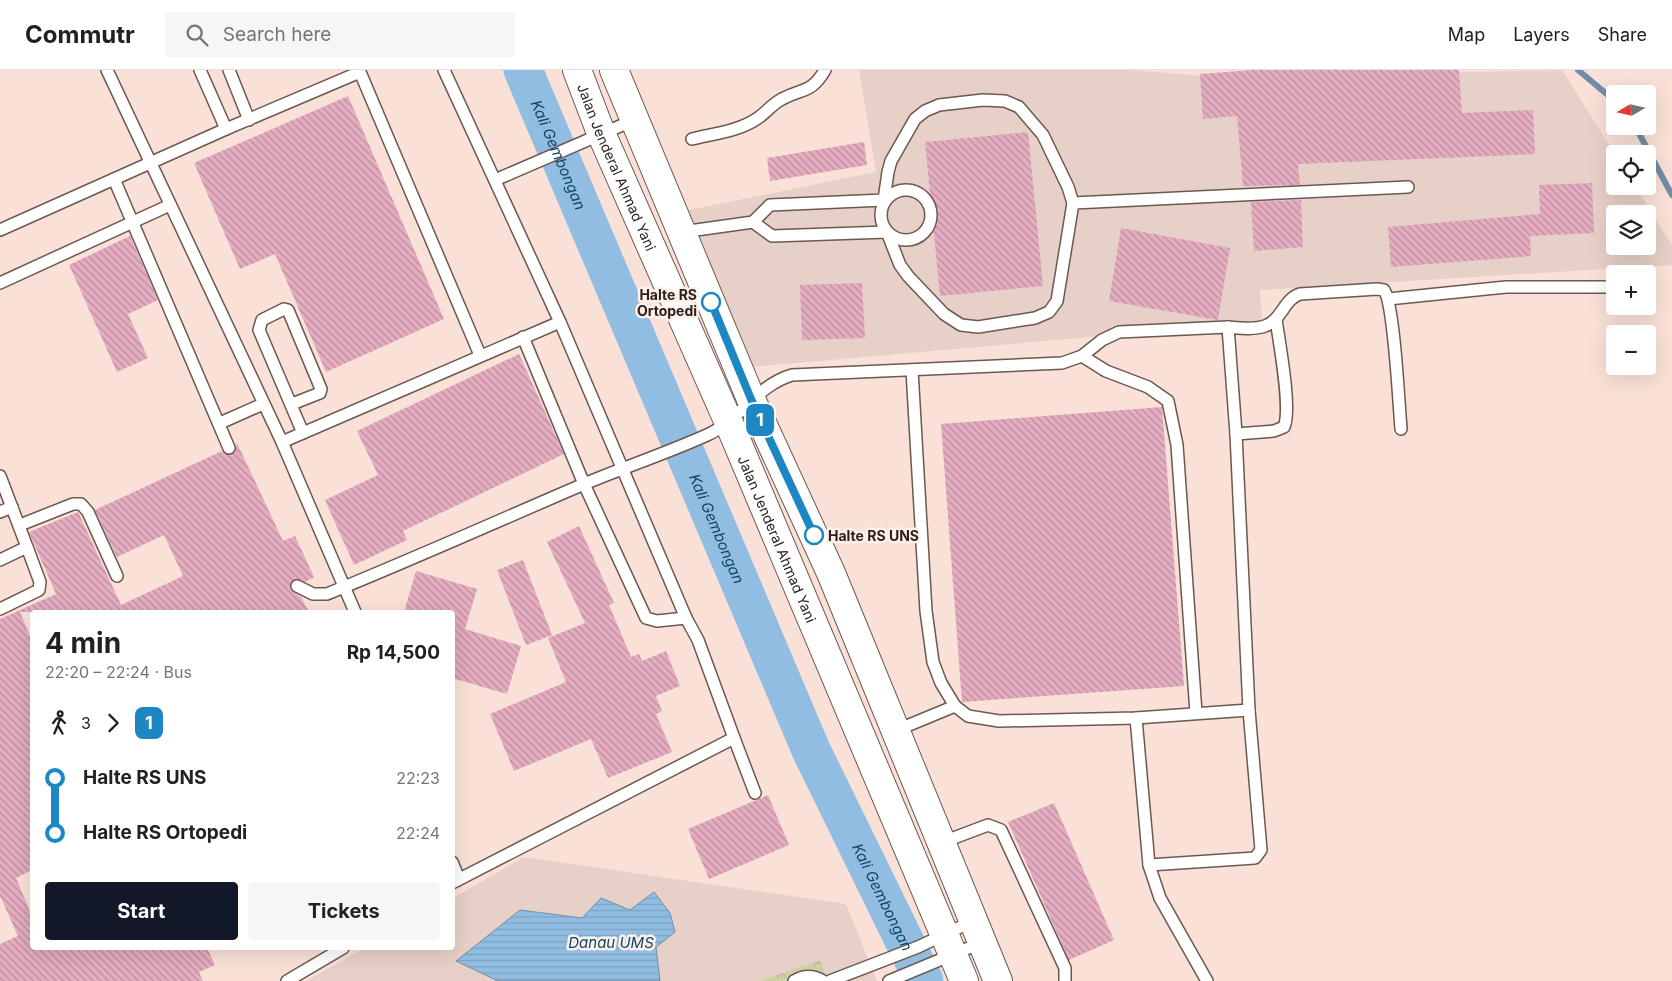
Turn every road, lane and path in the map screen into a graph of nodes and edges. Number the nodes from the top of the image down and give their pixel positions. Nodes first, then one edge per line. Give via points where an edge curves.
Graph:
1 (107, 70) edge
2 (200, 70) edge
3 (229, 70) edge
4 (444, 70) edge
5 (577, 70) edge
6 (614, 70) edge
7 (825, 70) edge
8 (361, 71) edge
9 (250, 120) junction
10 (634, 120) junction
11 (226, 129) junction
12 (602, 133) junction
13 (692, 139) dead end
14 (150, 163) junction
15 (114, 179) junction
16 (495, 180) junction
17 (1408, 188) dead end
18 (884, 200) junction
19 (1073, 203) junction
20 (170, 205) junction
21 (133, 222) junction
22 (753, 222) junction
23 (0, 230) edge
24 (682, 232) junction
25 (887, 232) junction
26 (0, 283) edge
27 (1606, 288) edge
28 (1388, 299) junction
29 (1276, 319) junction
30 (560, 322) junction
31 (1228, 327) junction
32 (523, 337) junction
33 (480, 355) junction
34 (1082, 356) junction
35 (912, 370) junction
36 (751, 399) junction
37 (263, 404) junction
38 (292, 404) junction
39 (220, 423) junction
40 (718, 429) junction
41 (1401, 429) dead end
42 (303, 433) junction
43 (1236, 434) junction
44 (282, 442) junction
45 (228, 448) dead end
46 (622, 470) junction
47 (0, 476) edge
48 (584, 484) junction
49 (12, 507) junction
50 (0, 512) edge
51 (20, 525) junction
52 (27, 547) junction
53 (0, 560) edge
54 (831, 573) junction
55 (116, 576) dead end
56 (297, 586) dead end
57 (344, 587) junction
58 (799, 588) junction
59 (0, 609) edge
60 (353, 610) edge
61 (686, 618) junction
62 (955, 706) junction
63 (1249, 710) junction
64 (1196, 713) junction
65 (1136, 718) junction
66 (897, 730) junction
67 (734, 738) junction
68 (755, 793) dead end
69 (942, 842) junction
70 (1149, 865) junction
71 (456, 881) edge
72 (979, 931) junction
73 (950, 945) junction
74 (340, 950) edge
75 (287, 981) edge
76 (794, 981) edge
77 (823, 981) edge
78 (830, 981) edge
79 (889, 981) edge
80 (964, 981) edge
81 (998, 981) edge
82 (1066, 981) edge
83 (1207, 981) edge

1 - 14 lane
2 - 11 lane
3 - 9 lane
4 - 16 lane
5 - 12 highway, Jalan Jenderal Ahmad Yani
6 - 10 highway
7 - 13 lane via 819,81 805,91 776,102 759,118
8 - 9 lane
8 - 33 lane
9 - 11 lane
10 - 12 lane
10 - 24 highway
11 - 14 lane
12 - 16 lane
12 - 40 highway, Jalan Jenderal Ahmad Yani
14 - 15 lane
14 - 20 lane
15 - 21 lane
15 - 23 lane
16 - 30 lane
17 - 19 lane
18 - 19 lane via 891,161 915,119 925,110 939,105 983,100 1005,101 1019,107 1043,135
18 - 22 lane via 770,205
18 - 25 lane via 881,222
18 - 25 lane via 893,192 904,189 924,197 930,207 927,229 918,237 896,239
19 - 25 lane via 1057,301 1042,316 997,325 961,325 944,314 900,265
20 - 21 lane
20 - 37 lane
21 - 26 lane
21 - 39 lane
22 - 24 lane
22 - 25 lane via 772,236
24 - 36 highway
27 - 28 lane via 1506,287
28 - 29 lane via 1384,290 1378,289 1300,294 1291,299
28 - 41 lane
29 - 31 lane via 1264,327
29 - 43 lane via 1287,406 1286,423 1274,431
30 - 32 lane
30 - 46 lane
31 - 34 lane via 1119,332 1102,340
31 - 43 lane
32 - 33 lane
32 - 48 lane
33 - 42 lane
34 - 35 lane via 1062,363
34 - 64 lane via 1106,371 1148,387 1168,401 1177,445
35 - 36 lane via 792,375 781,378
35 - 62 lane via 926,611 933,662
36 - 40 lane
36 - 54 highway
37 - 39 lane
37 - 44 lane
38 - 38 lane via 259,330 262,320 284,309 288,310 321,389 320,393
38 - 42 lane
39 - 45 lane
40 - 46 lane
40 - 58 highway, Jalan Jenderal Ahmad Yani
42 - 44 lane
43 - 63 lane
44 - 57 lane
46 - 48 lane
46 - 61 lane
47 - 49 lane
48 - 57 lane
48 - 61 lane via 646,618 657,622
49 - 50 lane
49 - 51 lane
51 - 52 lane
51 - 55 lane via 73,504 82,504
52 - 53 lane
52 - 59 lane via 40,582 39,590
54 - 58 highway
54 - 66 highway
56 - 57 lane via 320,595
57 - 60 lane
58 - 73 highway, Jalan Jenderal Ahmad Yani
61 - 67 lane via 698,640
62 - 65 lane via 968,716 999,722
62 - 66 lane
63 - 64 lane
63 - 70 lane via 1262,844 1260,854 1255,858
64 - 65 lane
65 - 70 lane
66 - 69 highway
67 - 68 lane
67 - 71 lane
69 - 72 highway
69 - 82 lane via 988,825 1001,830 1065,968
70 - 83 lane via 1160,898
72 - 73 lane
72 - 73 lane
72 - 81 highway
73 - 78 lane via 918,947
73 - 79 lane via 924,967
73 - 80 highway, Jalan Jenderal Ahmad Yani
74 - 75 lane
76 - 77 lane via 805,976

